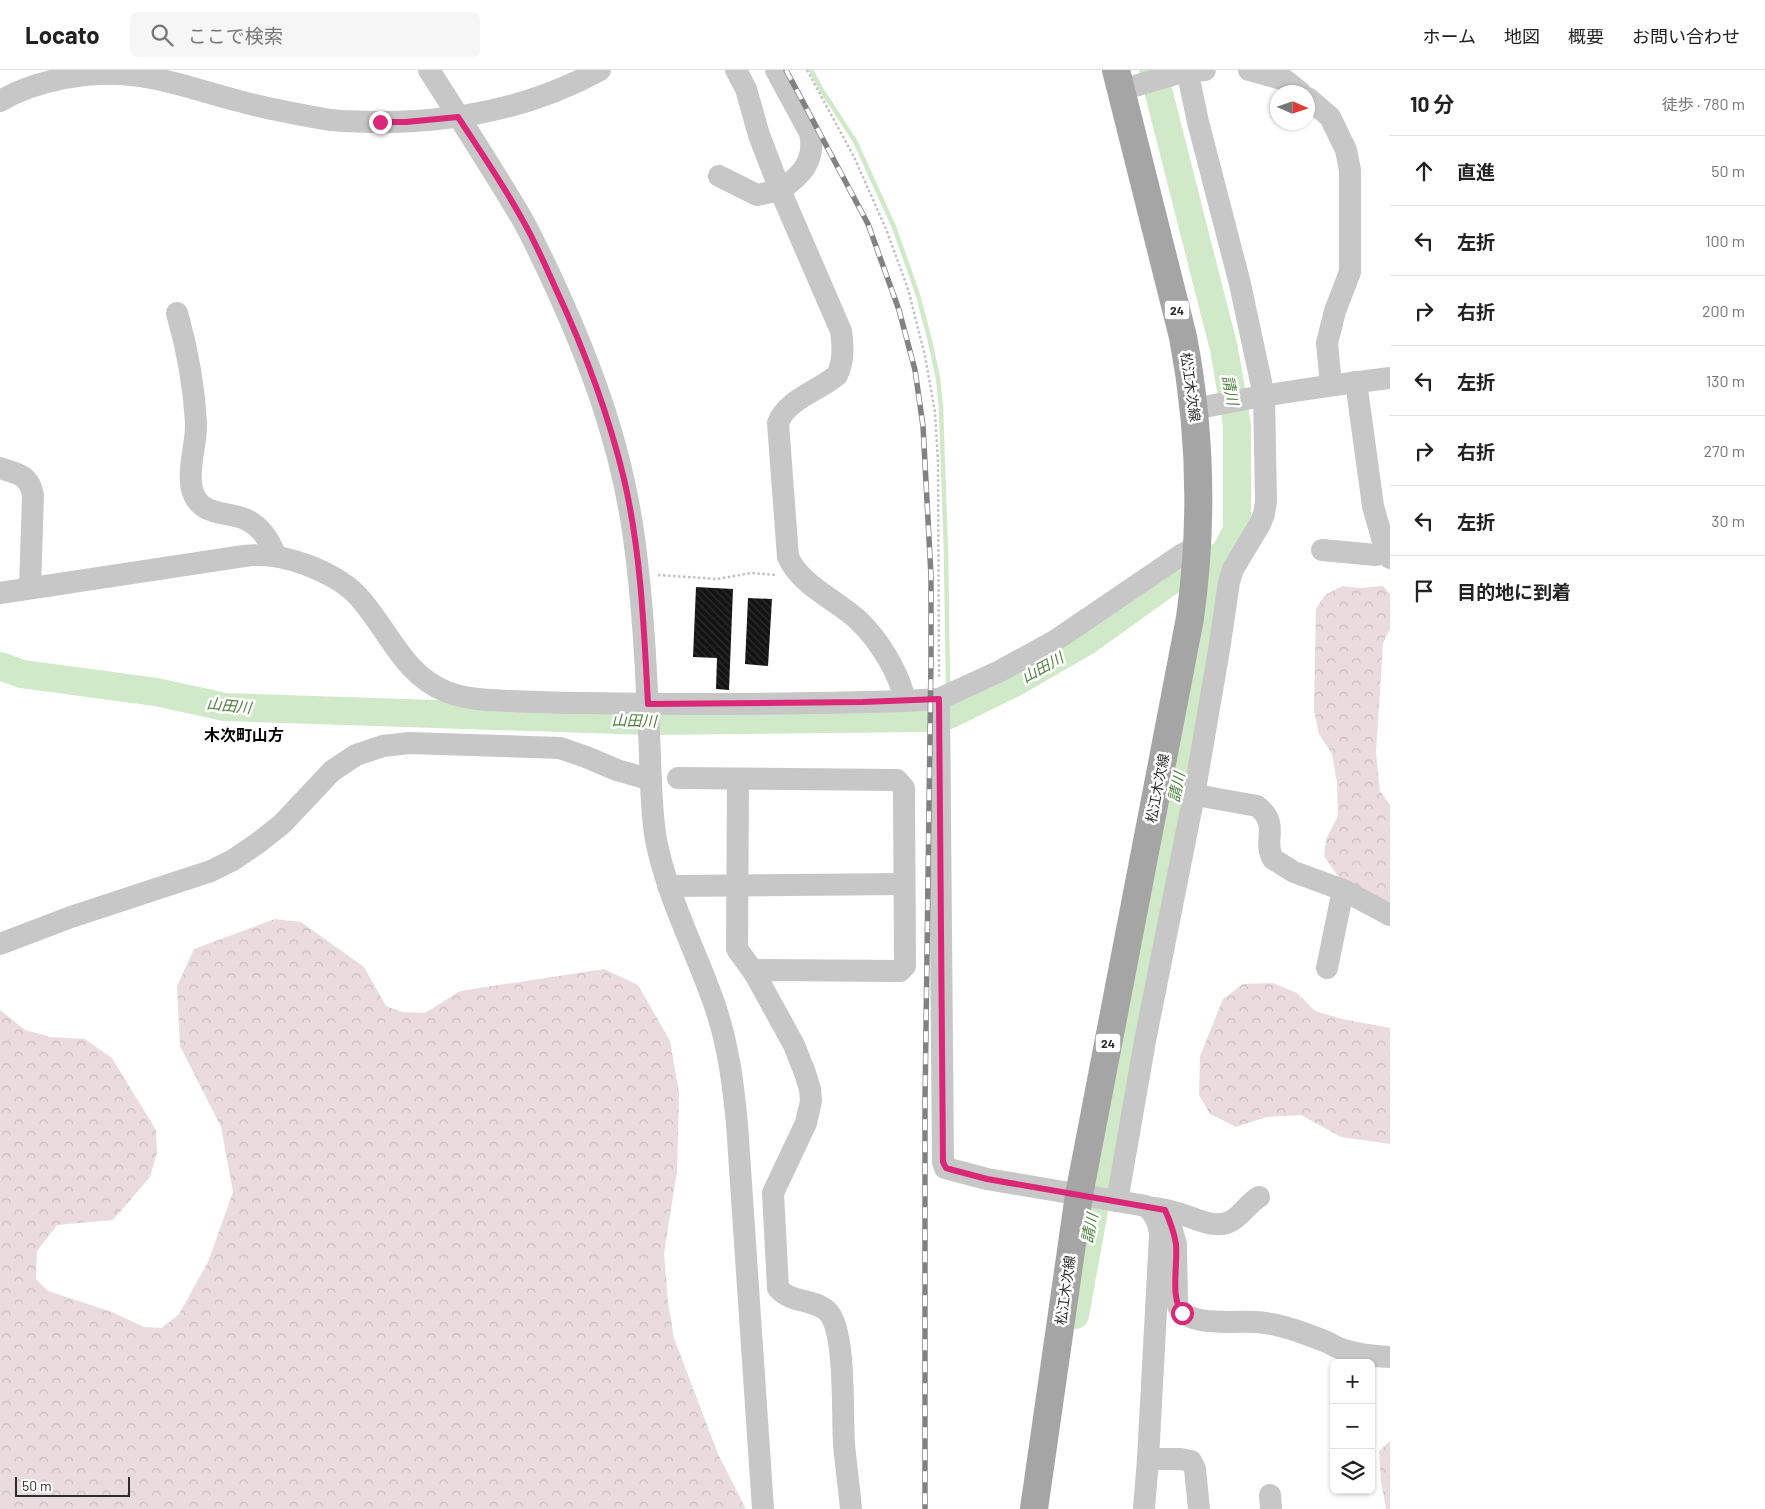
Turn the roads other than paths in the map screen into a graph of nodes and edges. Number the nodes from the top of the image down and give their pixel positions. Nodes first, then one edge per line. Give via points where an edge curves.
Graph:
1 (429, 70) edge
2 (600, 70) edge
3 (736, 70) edge
4 (776, 70) edge
5 (1249, 70) edge
6 (1191, 71) edge
7 (1126, 81) edge
8 (1295, 81) edge
9 (0, 101) edge
10 (1315, 104) edge
11 (458, 117) junction
12 (719, 176) dead end
13 (780, 190) junction
14 (177, 313) dead end
15 (1390, 378) edge
16 (1356, 382) junction
17 (1331, 385) junction
18 (1260, 396) junction
19 (1195, 409) junction
20 (0, 468) edge
21 (1322, 550) dead end
22 (275, 555) junction
23 (1388, 555) edge
24 (1196, 561) junction
25 (30, 588) junction
26 (0, 593) edge
27 (905, 701) junction
28 (939, 711) junction
29 (648, 715) junction
30 (678, 778) dead end
31 (651, 780) junction
32 (738, 780) junction
33 (1162, 789) junction
34 (1192, 795) junction
35 (904, 884) junction
36 (737, 885) junction
37 (668, 886) junction
38 (1343, 890) junction
39 (1390, 916) edge
40 (0, 944) edge
41 (1326, 968) dead end
42 (755, 974) junction
43 (1079, 1195) junction
44 (1259, 1197) dead end
45 (1117, 1201) junction
46 (1155, 1208) junction
47 (1389, 1357) edge
48 (1148, 1459) junction
49 (763, 1509) edge
50 (851, 1509) edge
51 (1034, 1509) edge
52 (1144, 1509) edge
53 (1199, 1509) edge

1 - 11 street
2 - 11 street via 535,98
3 - 13 street
4 - 13 street via 810,134 812,144 801,173
5 - 8 street
6 - 7 street
6 - 18 street via 1198,122 1240,284
7 - 19 main road, 松江木次線 / 24 via 1183,337
9 - 11 street via 47,82 101,74 130,75 326,119 406,122
10 - 17 street via 1330,117 1346,150 1350,170 1350,272 1327,343
11 - 29 street via 522,220 575,329 596,382 624,480 634,538 644,625
12 - 13 street via 757,195
13 - 27 street via 841,331 843,346 837,375 795,403 780,416 778,423 788,557 802,577 859,621 872,636 894,672
14 - 22 street via 188,360 196,424 191,476 194,495 204,508 247,520 271,543
15 - 16 street
16 - 17 street
16 - 23 street via 1374,506
17 - 18 street
18 - 19 street
18 - 34 street via 1264,514 1229,582 1220,650
19 - 24 main road, 松江木次線 / 24 via 1199,485
20 - 25 street via 20,474 32,488
21 - 23 street
22 - 25 street via 244,556
22 - 29 street via 320,570 340,581 371,612 415,672 445,692 476,699 559,703
24 - 28 street via 1181,555 1053,642 1000,671
24 - 33 main road, 松江木次線 / 24
25 - 26 street
27 - 28 street
27 - 29 street
28 - 43 street via 943,1162 946,1168 954,1171
29 - 31 street
30 - 32 street
31 - 37 street via 656,838
31 - 40 street via 560,748 409,743 383,746 356,755 332,772 282,824 233,860 211,871
32 - 35 street via 897,780 904,788
32 - 36 street
33 - 34 street
33 - 43 main road, 松江木次線 / 24
34 - 38 street via 1257,806 1270,824 1273,859 1294,872
34 - 45 street
35 - 36 street
35 - 42 street via 904,966 900,971 760,970
36 - 37 street
36 - 42 street via 737,949
37 - 49 street via 714,1004 725,1039 732,1079
38 - 39 street
38 - 41 street
42 - 50 street via 794,1046 810,1088 806,1124 773,1193 778,1288 785,1295 822,1307 834,1320 841,1356 844,1444
43 - 45 street
43 - 51 main road, 松江木次線 / 24
44 - 46 street via 1236,1219 1222,1224
45 - 46 street
46 - 47 street via 1171,1222 1176,1244 1177,1304 1185,1316 1200,1320 1275,1324 1342,1350
46 - 48 street via 1160,1236
48 - 52 street
48 - 53 street via 1191,1461 1196,1469

